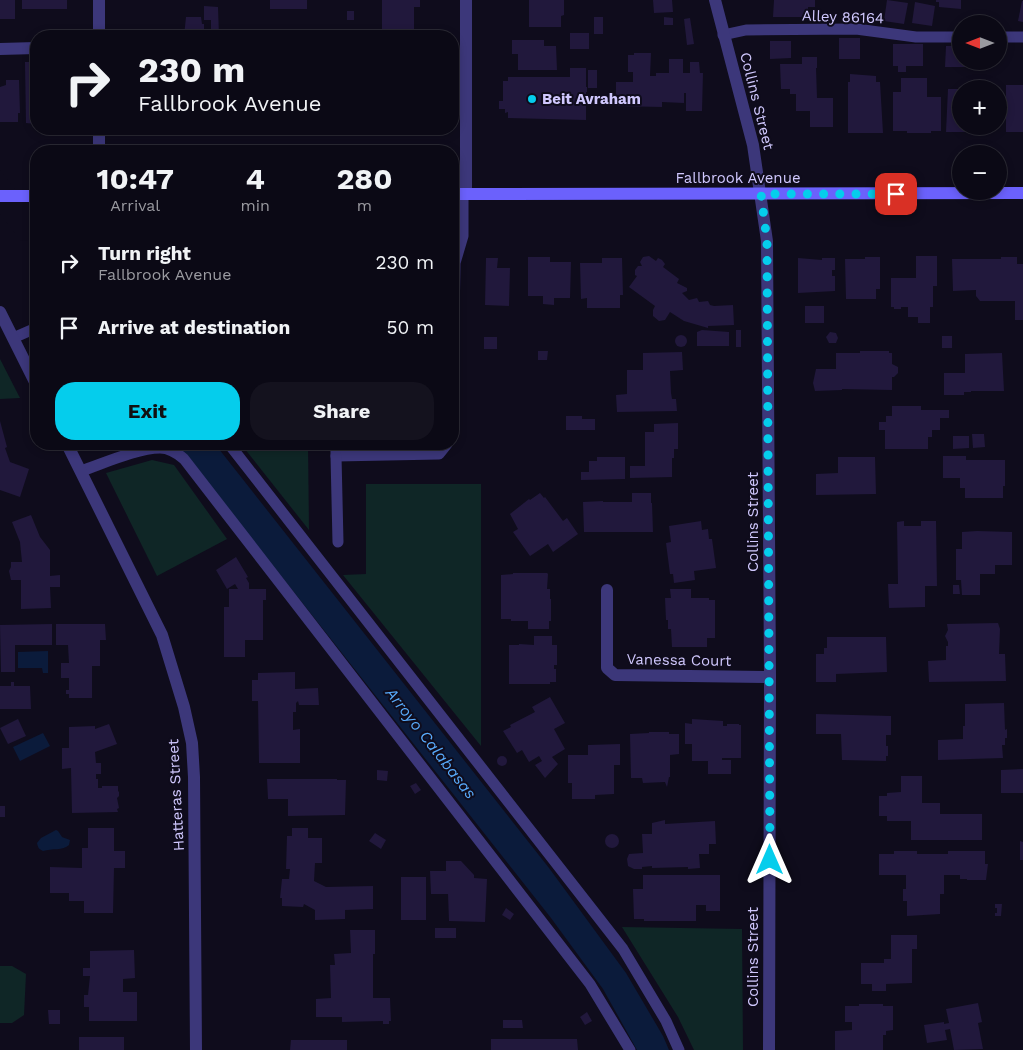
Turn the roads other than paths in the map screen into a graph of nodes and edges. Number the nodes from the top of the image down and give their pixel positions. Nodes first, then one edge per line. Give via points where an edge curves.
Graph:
1 (99, 0) edge
2 (466, 0) edge
3 (715, 0) edge
4 (99, 30) edge
5 (723, 35) junction
6 (952, 37) edge
7 (1008, 37) edge
8 (1023, 37) edge
9 (0, 48) edge
10 (30, 48) edge
11 (1023, 193) edge
12 (460, 194) edge
13 (761, 194) junction
14 (0, 196) edge
15 (30, 196) edge
16 (459, 248) edge
17 (0, 312) edge
18 (30, 331) edge
19 (13, 338) junction
20 (30, 372) edge
21 (70, 450) edge
22 (145, 450) edge
23 (169, 450) edge
24 (234, 450) edge
25 (336, 450) edge
26 (442, 450) edge
27 (336, 456) junction
28 (81, 471) junction
29 (338, 542) dead end
30 (607, 590) dead end
31 (770, 677) junction
32 (196, 1050) edge
33 (630, 1050) edge
34 (679, 1050) edge
35 (770, 1050) edge

1 - 4 street
2 - 12 street
3 - 5 street, Collins Street
5 - 6 lane, Alley 86164 via 746,30 856,30 916,37
5 - 13 street, Collins Street via 752,145
7 - 8 lane
9 - 10 street
11 - 13 main road, Fallbrook Avenue
12 - 13 main road, Fallbrook Avenue
12 - 16 lane via 463,236
13 - 31 street, Collins Street via 767,241
14 - 15 main road
17 - 19 street
18 - 19 lane
19 - 20 street
21 - 28 street, Hatteras Street
22 - 28 lane
23 - 33 lane via 184,459 590,984
24 - 34 lane via 623,949 666,1021
25 - 27 lane
26 - 27 lane via 439,454
27 - 29 lane
28 - 32 street, Hatteras Street via 162,635 192,743
30 - 31 street, Vanessa Court via 607,668 615,675
31 - 35 street, Collins Street

